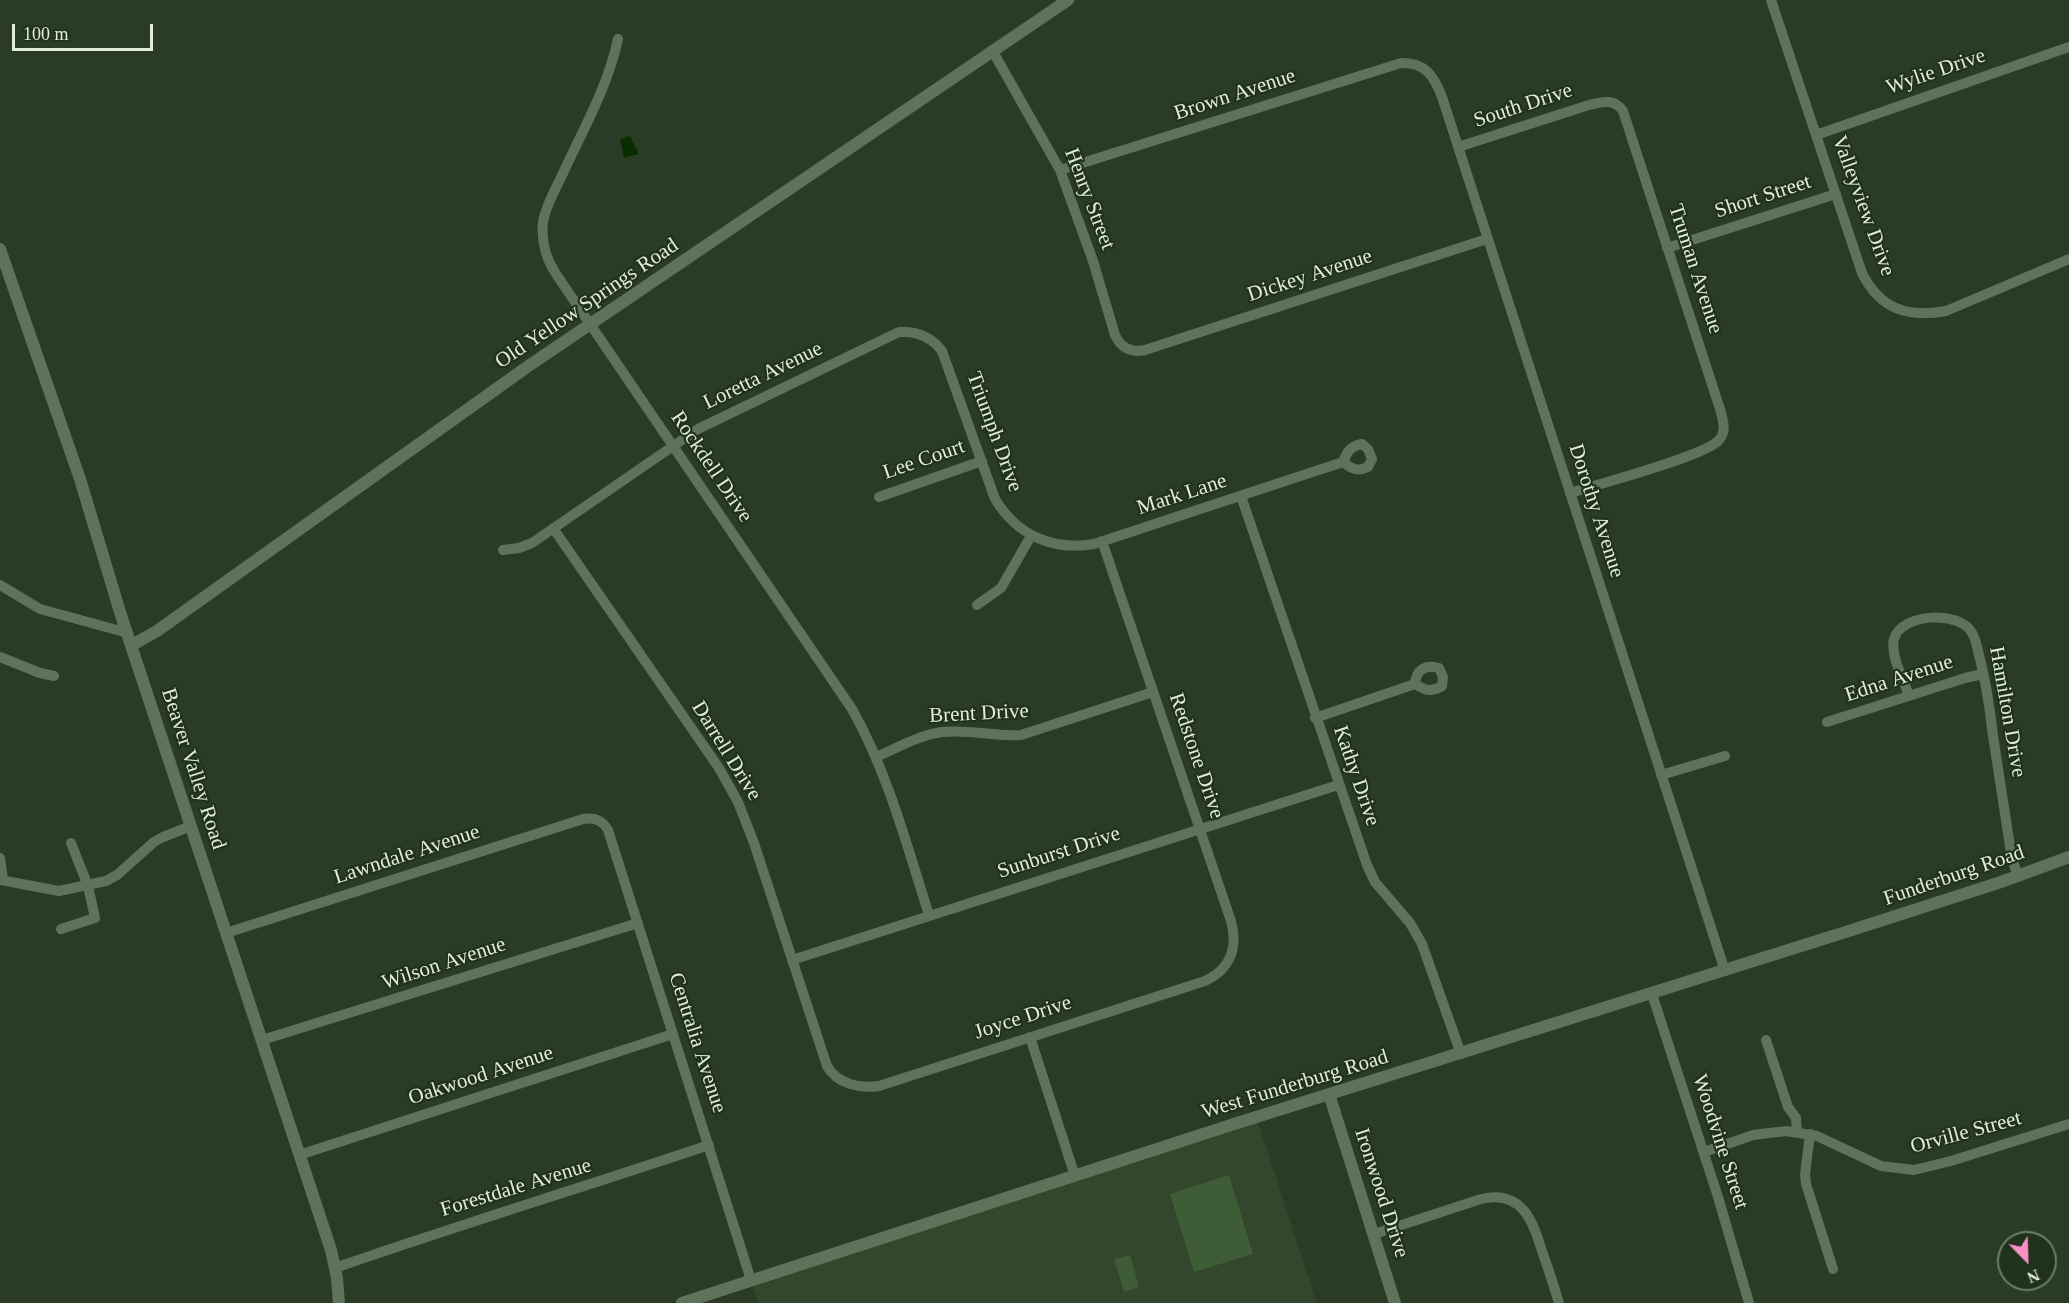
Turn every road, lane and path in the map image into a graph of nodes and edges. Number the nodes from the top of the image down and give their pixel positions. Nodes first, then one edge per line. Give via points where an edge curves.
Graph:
1 (1068, 0) edge
2 (1771, 0) edge
3 (618, 39) dead end
4 (2069, 47) edge
5 (992, 50) junction
6 (1423, 67) joint
7 (1600, 102) joint
8 (1816, 135) junction
9 (1458, 147) junction
10 (1060, 170) junction
11 (1836, 194) junction
12 (1487, 239) junction
13 (1667, 248) junction
14 (0, 249) edge
15 (2069, 260) edge
16 (3, 267) edge
17 (590, 325) junction
18 (926, 336) joint
19 (1145, 350) joint
20 (673, 446) junction
21 (982, 461) junction
22 (1343, 462) dead end
23 (1570, 494) junction
24 (1241, 496) junction
25 (879, 497) dead end
26 (553, 528) junction
27 (1031, 536) junction
28 (1102, 541) junction
29 (503, 550) dead end
30 (0, 585) edge
31 (977, 605) dead end
32 (128, 633) junction
33 (132, 645) junction
34 (0, 657) edge
35 (1983, 674) junction
36 (54, 676) dead end
37 (1415, 684) dead end
38 (1153, 692) junction
39 (1909, 696) junction
40 (1316, 718) junction
41 (1827, 722) dead end
42 (1725, 756) dead end
43 (876, 757) junction
44 (1661, 775) junction
45 (1338, 785) junction
46 (600, 821) joint
47 (190, 826) junction
48 (1199, 829) junction
49 (71, 843) dead end
50 (2069, 857) edge
51 (0, 858) edge
52 (2018, 876) junction
53 (2, 880) edge
54 (88, 886) junction
55 (929, 915) junction
56 (638, 923) junction
57 (61, 929) dead end
58 (1852, 930) joint
59 (226, 933) junction
60 (792, 960) junction
61 (1725, 971) junction
62 (1212, 978) joint
63 (1652, 994) junction
64 (674, 1034) junction
65 (1030, 1037) junction
66 (262, 1040) junction
67 (1766, 1040) dead end
68 (1461, 1054) junction
69 (845, 1082) joint
70 (1329, 1094) junction
71 (2069, 1124) edge
72 (1797, 1132) junction
73 (1810, 1134) junction
74 (709, 1145) junction
75 (1704, 1152) junction
76 (299, 1155) junction
77 (1075, 1176) junction
78 (1374, 1234) junction
79 (335, 1268) junction
80 (1833, 1269) dead end
81 (751, 1280) junction
82 (339, 1303) edge
83 (682, 1303) edge
84 (1395, 1303) edge
85 (1559, 1303) edge
86 (1749, 1303) edge

1 - 5 street, Old Yellow Springs Road
2 - 8 street, Valleyview Drive
3 - 17 street, Rockdell Drive via 603,88 546,209 543,224 544,245 552,268
4 - 8 street, Wylie Drive
5 - 10 street, Henry Street
5 - 17 street, Old Yellow Springs Road
6 - 9 street, Dorothy Avenue via 1437,83
6 - 10 street, Brown Avenue via 1401,63
7 - 9 street, South Drive
7 - 13 street, Truman Avenue via 1614,102 1623,111
8 - 11 street, Valleyview Drive
9 - 12 street, Dorothy Avenue
10 - 19 street, Henry Street via 1115,335 1128,350
11 - 13 street, Short Street
11 - 15 street, Valleyview Drive via 1866,282 1877,296 1898,310 1925,314 1946,311
12 - 19 street, Dickey Avenue
12 - 23 street, Dorothy Avenue
13 - 23 street, Truman Avenue via 1724,424 1719,440 1698,452
14 - 16 street, Beaver Valley Road
16 - 32 street, Beaver Valley Road via 77,469
17 - 20 street, Rockdell Drive
17 - 33 street, Old Yellow Springs Road
18 - 20 street, Loretta Avenue via 908,332 890,335 698,429
18 - 21 street, Triumph Drive via 946,357
20 - 26 street, Loretta Avenue
20 - 43 street, Rockdell Drive via 844,696
21 - 25 street, Lee Court
21 - 27 street, Triumph Drive via 1002,510
22 - 24 street, Mark Lane
23 - 44 street, Dorothy Avenue
24 - 28 street, Mark Lane
24 - 40 street, Kathy Drive
26 - 29 street, Loretta Avenue via 526,545
26 - 60 street, Darrell Drive via 734,794
27 - 28 street, Mark Lane via 1066,546
27 - 31 street via 1000,588
28 - 38 street, Redstone Drive
30 - 32 street via 40,609
32 - 33 street, Beaver Valley Road
33 - 47 street, Beaver Valley Road
34 - 36 street
35 - 39 street, Edna Avenue
35 - 39 street, Hamilton Drive via 1973,633 1962,622 1942,617 1913,622 1898,630 1893,643
35 - 52 street, Hamilton Drive via 2012,859
37 - 40 street
38 - 43 street, Brent Drive via 1022,735 940,732
38 - 48 street, Redstone Drive
39 - 41 street, Edna Avenue
40 - 45 street, Kathy Drive
42 - 44 street
43 - 55 street, Rockdell Drive
44 - 61 street, Dorothy Avenue
45 - 48 street, Sunburst Drive
45 - 68 street, Kathy Drive via 1366,865 1422,944
46 - 56 street, Centralia Avenue via 608,830
46 - 59 street, Lawndale Avenue via 583,819
47 - 54 street via 154,842 112,878
47 - 59 street, Beaver Valley Road
48 - 55 street, Sunburst Drive
48 - 62 street, Redstone Drive via 1232,921 1235,943 1226,965
49 - 54 street
50 - 52 street, Funderburg Road
51 - 53 street
52 - 58 street, Funderburg Road
53 - 54 street via 58,891
54 - 57 street via 95,918
55 - 60 street, Sunburst Drive
56 - 64 street, Centralia Avenue
56 - 66 street, Wilson Avenue
58 - 61 street, West Funderburg Road
59 - 66 street, Beaver Valley Road
60 - 69 street, Darrell Drive via 827,1066
61 - 63 street, West Funderburg Road
62 - 65 street, Joyce Drive
63 - 68 street, West Funderburg Road
63 - 75 street, Woodvine Street
64 - 74 street, Centralia Avenue
64 - 76 street, Oakwood Avenue
65 - 69 street, Joyce Drive via 879,1086
65 - 77 street
66 - 76 street, Beaver Valley Road
67 - 72 street via 1788,1107 1796,1118
68 - 70 street, West Funderburg Road
70 - 77 street, West Funderburg Road
70 - 78 street, Ironwood Drive
71 - 73 street, Orville Street via 1914,1170 1872,1163
72 - 73 street, Orville Street
72 - 75 street, Orville Street via 1760,1134
73 - 80 street via 1806,1184
74 - 79 street, Forestdale Avenue
74 - 81 street, Centralia Avenue
75 - 86 street, Woodvine Street
76 - 79 street, Beaver Valley Road
77 - 81 street, West Funderburg Road
78 - 84 street, Ironwood Drive
78 - 85 street via 1481,1199 1508,1200 1523,1209 1533,1223
79 - 82 street, Beaver Valley Road
81 - 83 street, West Funderburg Road

